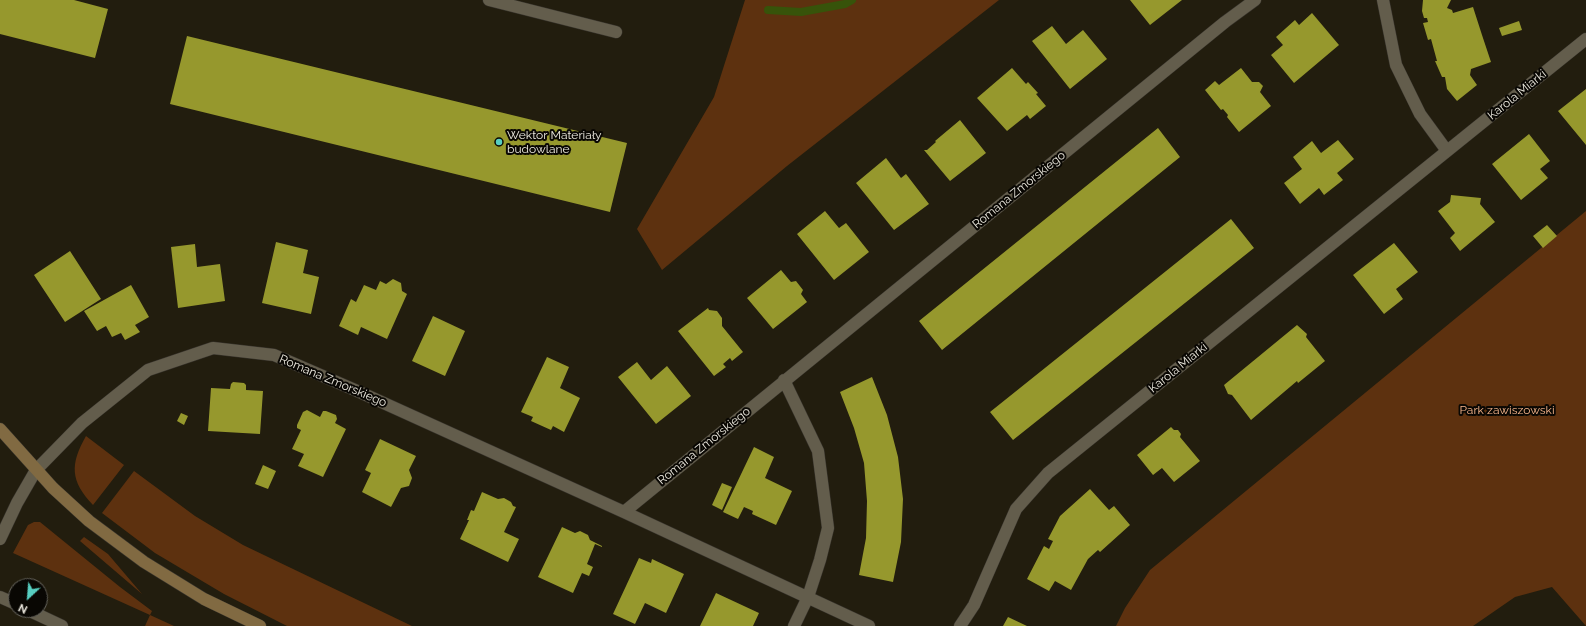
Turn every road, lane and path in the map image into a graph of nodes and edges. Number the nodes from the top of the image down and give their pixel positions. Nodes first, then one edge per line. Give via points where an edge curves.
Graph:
1 (489, 0) edge
2 (1255, 0) edge
3 (1383, 0) edge
4 (616, 32) dead end
5 (1586, 39) edge
6 (1447, 151) junction
7 (784, 380) junction
8 (0, 429) edge
9 (36, 470) junction
10 (624, 512) junction
11 (0, 539) edge
12 (808, 597) junction
13 (45, 618) edge
14 (62, 626) edge
15 (260, 626) edge
16 (794, 626) edge
17 (869, 626) edge
18 (960, 626) edge

1 - 4 street
2 - 7 street, Romana Zmorskiego
3 - 6 street via 1396,65 1420,114
5 - 6 street, Karola Miarki
6 - 18 street, Karola Miarki via 1048,473 1016,509 974,605
7 - 10 street, Romana Zmorskiego
7 - 12 street via 818,452 828,528
8 - 9 street
9 - 10 street, Romana Zmorskiego via 82,423 148,370 213,348 274,355
9 - 11 street, Romana Zmorskiego
9 - 15 street via 89,521 144,562 204,599
10 - 12 street, Romana Zmorskiego
12 - 16 street
12 - 17 street
13 - 14 street

